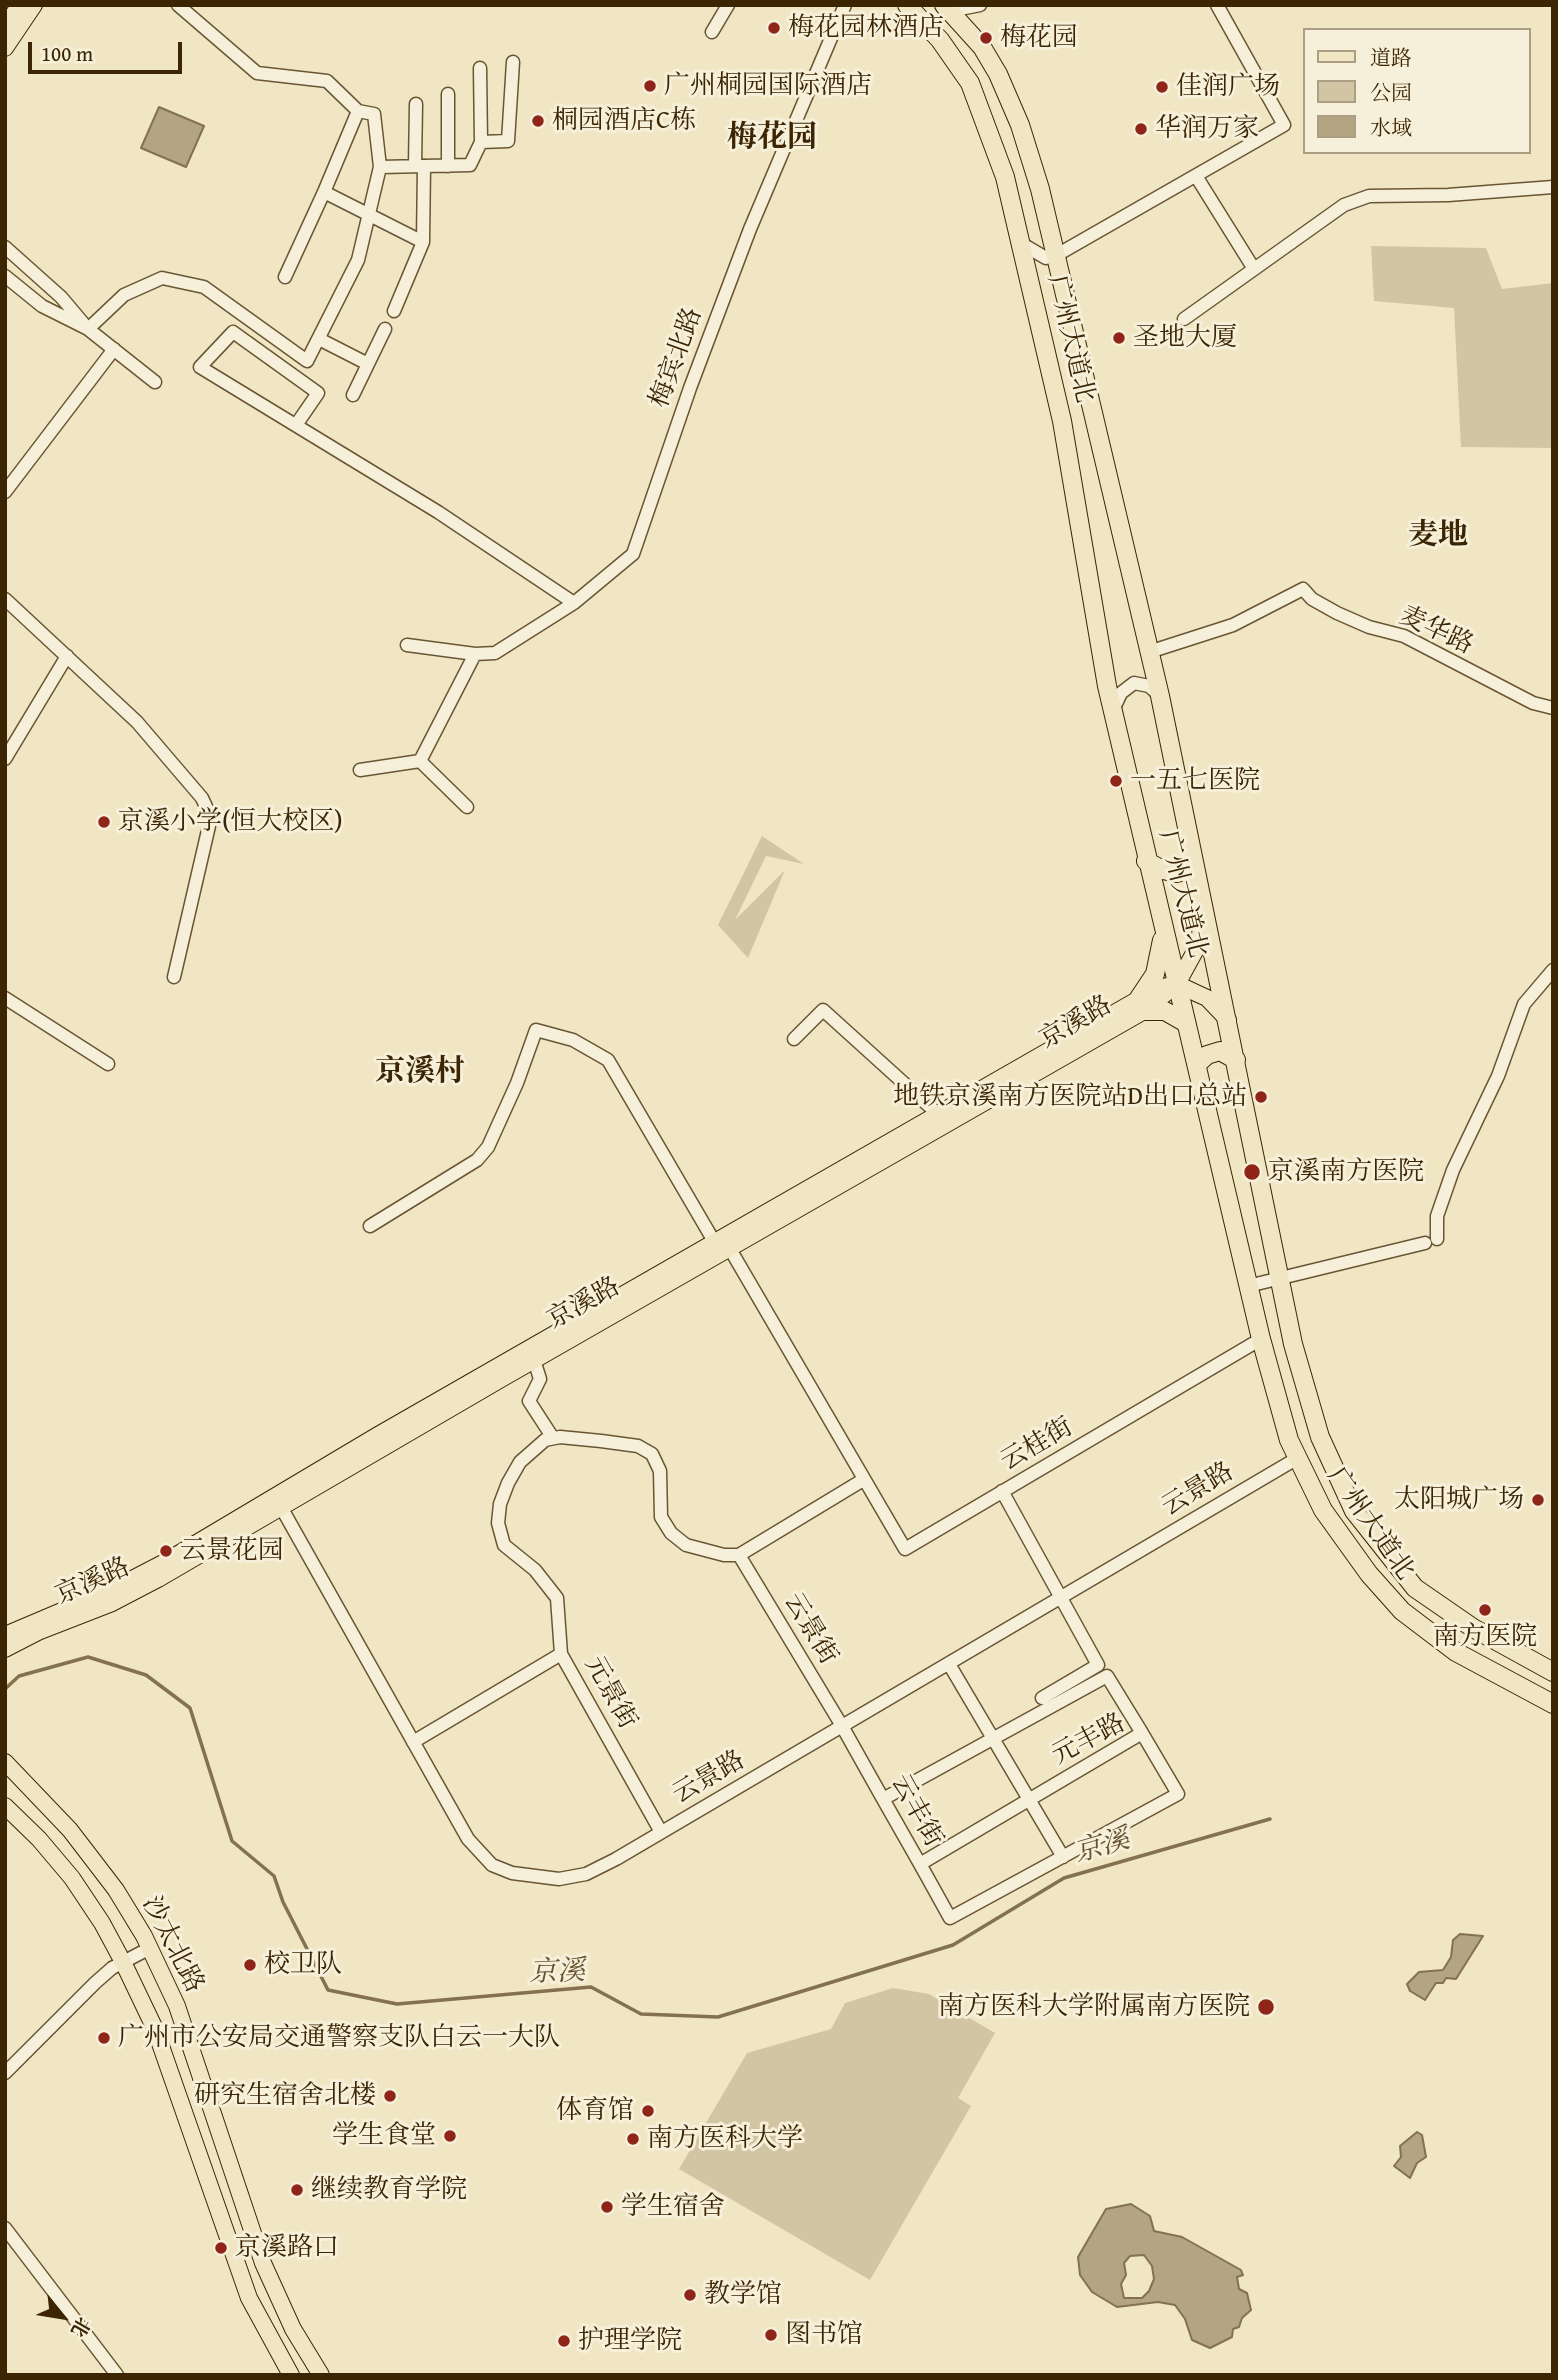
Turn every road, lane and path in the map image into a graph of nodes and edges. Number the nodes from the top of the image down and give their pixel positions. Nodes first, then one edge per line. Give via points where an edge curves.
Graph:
1 (20, 5) edge
2 (34, 5) edge
3 (178, 5) edge
4 (728, 5) edge
5 (845, 5) edge
6 (907, 5) edge
7 (980, 5) edge
8 (1217, 5) edge
9 (947, 8) edge
10 (5, 26) edge
11 (712, 32) dead end
12 (5, 48) edge
13 (513, 62) dead end
14 (480, 68) dead end
15 (448, 94) dead end
16 (416, 104) dead end
17 (358, 111) junction
18 (481, 142) junction
19 (420, 166) junction
20 (448, 166) junction
21 (380, 167) junction
22 (1196, 176) junction
23 (1553, 187) edge
24 (324, 192) junction
25 (369, 213) junction
26 (423, 242) junction
27 (1022, 244) junction
28 (5, 247) edge
29 (1055, 256) junction
30 (1254, 269) junction
31 (5, 276) edge
32 (285, 277) dead end
33 (394, 311) dead end
34 (1184, 319) dead end
35 (88, 329) junction
36 (385, 329) dead end
37 (319, 339) junction
38 (114, 349) junction
39 (368, 364) junction
40 (155, 382) dead end
41 (353, 395) dead end
42 (296, 425) junction
43 (5, 492) edge
44 (5, 599) edge
45 (574, 603) junction
46 (407, 645) dead end
47 (1149, 652) junction
48 (475, 654) junction
49 (67, 656) junction
50 (1160, 696) junction
51 (1553, 708) edge
52 (1113, 710) junction
53 (5, 759) edge
54 (420, 761) junction
55 (360, 770) dead end
56 (467, 807) dead end
57 (1192, 856) junction
58 (1146, 860) junction
59 (1203, 902) junction
60 (1162, 919) junction
61 (1553, 970) edge
62 (174, 977) dead end
63 (1177, 984) junction
64 (5, 998) edge
65 (1142, 1004) junction
66 (1228, 1020) junction
67 (1186, 1023) junction
68 (794, 1039) dead end
69 (1236, 1060) junction
70 (1197, 1063) junction
71 (108, 1064) dead end
72 (939, 1115) junction
73 (370, 1226) dead end
74 (722, 1246) junction
75 (1279, 1278) junction
76 (1248, 1286) junction
77 (1261, 1339) junction
78 (534, 1360) junction
79 (553, 1438) junction
80 (1297, 1459) junction
81 (863, 1480) junction
82 (1002, 1491) junction
83 (281, 1507) junction
84 (739, 1555) junction
85 (1060, 1598) junction
86 (5, 1635) edge
87 (5, 1649) edge
88 (561, 1654) junction
89 (948, 1664) junction
90 (1553, 1672) edge
91 (1042, 1698) dead end
92 (1553, 1704) edge
93 (842, 1726) junction
94 (1142, 1733) junction
95 (993, 1740) junction
96 (413, 1742) junction
97 (5, 1762) edge
98 (883, 1799) junction
99 (1028, 1800) junction
100 (5, 1806) edge
101 (662, 1832) junction
102 (1063, 1857) junction
103 (920, 1864) junction
104 (950, 1919) joint
105 (150, 1948) junction
106 (123, 1962) junction
107 (5, 2073) edge
108 (5, 2228) edge
109 (117, 2375) edge
110 (292, 2375) edge
111 (321, 2375) edge

1 - 10 main road
2 - 12 main road
3 - 17 street via 257,73 327,81
4 - 11 street
5 - 45 street, 梅宾北路 via 750,229 633,554
6 - 27 highway, 广州大道北 via 940,40 977,99 1000,157
7 - 9 street
8 - 22 street via 1284,125
9 - 29 highway, 广州大道北 via 982,47 1007,92 1034,168
13 - 18 street via 508,141
14 - 18 street
15 - 20 street
16 - 19 street
17 - 21 street via 374,114
17 - 24 street
18 - 20 street via 470,165
19 - 20 street
19 - 21 street
19 - 26 street
21 - 25 street
22 - 29 street
22 - 30 street
23 - 30 street via 1369,196 1344,205
24 - 25 street
24 - 32 street
25 - 26 street
25 - 37 street via 358,260
26 - 33 street
27 - 29 street via 1046,258
27 - 52 highway, 广州大道北 via 1067,446
28 - 35 street via 61,297
29 - 47 highway, 广州大道北
30 - 34 street
31 - 35 street via 42,306
35 - 37 street via 124,295 162,278 204,287 307,361
35 - 38 street
36 - 39 street
37 - 39 street
38 - 40 street
38 - 43 street
39 - 41 street
42 - 42 street via 200,368 233,332 318,393
42 - 45 street
44 - 49 street
45 - 48 street, 梅宾北路 via 495,653
46 - 48 street
47 - 50 highway, 广州大道北
47 - 51 street, 麦华路 via 1233,625 1303,589 1337,613 1404,636
48 - 54 street
49 - 53 street
49 - 62 street via 137,722 208,811 209,826
50 - 52 street via 1149,686 1134,683 1121,693
50 - 57 highway, 广州大道北
52 - 58 highway, 广州大道北
54 - 55 street
54 - 56 street
57 - 58 highway via 1184,871 1177,873
57 - 59 highway, 广州大道北
58 - 60 highway, 广州大道北
59 - 63 main road, 京溪路 via 1199,944
59 - 66 highway, 广州大道北
60 - 63 highway, 广州大道北
60 - 65 highway via 1158,965
61 - 75 street via 1524,1004 1498,1076 1453,1170 1431,1241
63 - 65 main road, 京溪路
63 - 66 main road via 1207,998
63 - 67 highway, 广州大道北
64 - 71 street
65 - 67 highway
65 - 72 main road, 京溪路
65 - 74 main road, 京溪路
66 - 69 highway, 广州大道北
67 - 70 highway, 广州大道北
68 - 72 street via 823,1010
69 - 70 highway via 1220,1051
69 - 75 highway, 广州大道北
70 - 76 highway, 广州大道北
72 - 74 main road, 京溪路
73 - 74 street, 云桂街 via 477,1160 488,1147 536,1030 573,1040 608,1060
74 - 78 main road, 京溪路
74 - 81 street, 云桂街
74 - 86 main road, 京溪路 via 378,1435 151,1570
75 - 76 street
75 - 90 highway, 广州大道北 via 1313,1418 1335,1473 1368,1532 1415,1588 1500,1644
76 - 77 highway, 广州大道北
77 - 80 highway, 广州大道北
77 - 82 street, 云桂街
78 - 79 street via 540,1379 529,1401
78 - 83 main road, 京溪路
79 - 84 street via 638,1447 652,1454 660,1471 661,1517 671,1533 686,1545
79 - 88 street via 520,1462 500,1504 498,1523 503,1545 535,1570 556,1598
80 - 85 street, 云景路
80 - 92 highway, 广州大道北 via 1337,1531 1402,1611 1456,1652
81 - 82 street, 云桂街 via 905,1549
81 - 84 street
82 - 85 street
83 - 87 main road, 京溪路 via 136,1591
83 - 96 street, 云景路
84 - 93 street, 云景街
85 - 89 street, 云景路
85 - 91 street via 1098,1665
88 - 96 street, 元景街
88 - 101 street, 元景街
89 - 93 street, 云景路
89 - 95 street
93 - 98 street, 云丰街
93 - 101 street, 云景路
94 - 95 street via 1107,1676
94 - 99 street, 元丰路
94 - 102 street, 元丰路 via 1178,1794
95 - 98 street
95 - 99 street
96 - 101 street, 云景路 via 468,1839 492,1865 512,1873 559,1879 586,1874
97 - 105 main road, 沙太北路 via 70,1830 116,1890
98 - 103 street, 云丰街
99 - 102 street
99 - 103 street, 元丰路
100 - 106 main road, 沙太北路 via 72,1878
102 - 104 street, 元丰路
103 - 104 street, 云丰街
105 - 106 street
105 - 111 main road, 沙太北路 via 177,2006 263,2263 293,2329
106 - 107 street via 95,1983
106 - 110 main road, 沙太北路 via 155,2029 249,2298
108 - 109 street

